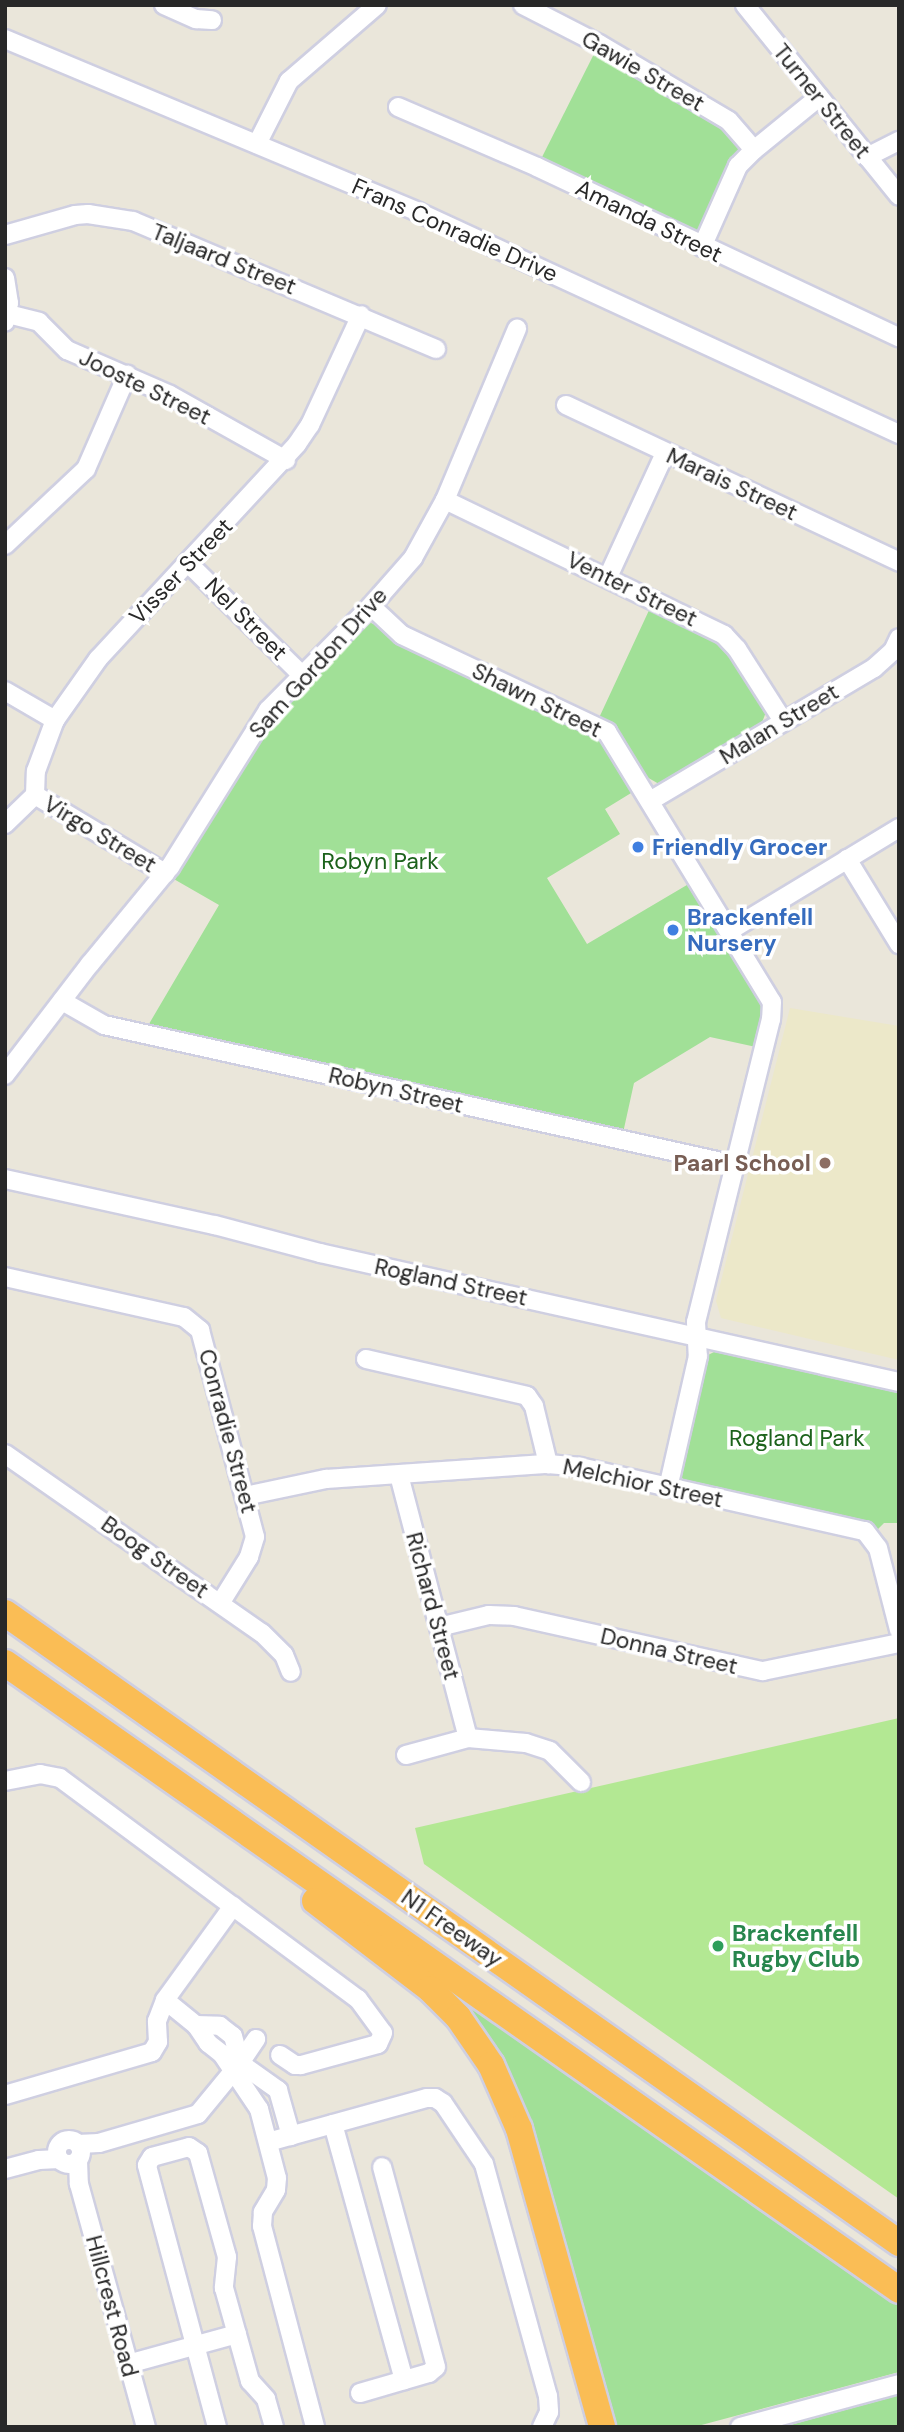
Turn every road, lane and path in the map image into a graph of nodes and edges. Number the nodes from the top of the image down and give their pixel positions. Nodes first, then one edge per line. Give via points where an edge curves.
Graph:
1 (164, 5) edge
2 (523, 5) edge
3 (746, 5) edge
4 (374, 6) edge
5 (212, 20) dead end
6 (6, 41) edge
7 (820, 97) junction
8 (398, 107) dead end
9 (899, 141) edge
10 (257, 144) junction
11 (754, 150) junction
12 (867, 157) junction
13 (899, 196) edge
14 (5, 235) edge
15 (702, 247) junction
16 (5, 278) edge
17 (361, 315) junction
18 (7, 318) edge
19 (517, 329) dead end
20 (899, 337) edge
21 (436, 349) dead end
22 (127, 375) junction
23 (566, 405) dead end
24 (899, 434) edge
25 (665, 453) junction
26 (286, 460) junction
27 (445, 500) junction
28 (5, 545) edge
29 (899, 562) edge
30 (189, 564) junction
31 (608, 577) junction
32 (371, 606) junction
33 (899, 638) edge
34 (302, 675) junction
35 (5, 691) edge
36 (55, 720) junction
37 (783, 721) junction
38 (35, 795) junction
39 (650, 801) junction
40 (5, 824) edge
41 (899, 828) edge
42 (847, 859) junction
43 (165, 873) junction
44 (729, 931) junction
45 (899, 944) edge
46 (62, 1001) junction
47 (6, 1073) edge
48 (735, 1165) junction
49 (5, 1179) edge
50 (5, 1277) edge
51 (697, 1338) junction
52 (366, 1360) dead end
53 (899, 1382) edge
54 (5, 1454) edge
55 (548, 1464) junction
56 (399, 1475) junction
57 (668, 1488) junction
58 (245, 1496) junction
59 (221, 1602) junction
60 (5, 1613) edge
61 (439, 1627) junction
62 (899, 1630) edge
63 (899, 1643) edge
64 (5, 1663) edge
65 (291, 1672) dead end
66 (107, 1735) junction
67 (468, 1738) junction
68 (406, 1755) dead end
69 (5, 1781) edge
70 (581, 1782) dead end
71 (233, 1906) junction
72 (165, 2000) junction
73 (196, 2025) junction
74 (256, 2039) dead end
75 (280, 2055) dead end
76 (238, 2074) junction
77 (5, 2095) edge
78 (333, 2124) junction
79 (291, 2136) junction
80 (268, 2142) junction
81 (70, 2154) junction
82 (382, 2167) dead end
83 (5, 2169) edge
84 (899, 2243) edge
85 (899, 2290) edge
86 (237, 2334) junction
87 (195, 2345) junction
88 (128, 2364) junction
89 (404, 2380) junction
90 (899, 2384) edge
91 (360, 2392) dead end
92 (146, 2427) edge
93 (217, 2427) edge
94 (274, 2427) edge
95 (315, 2427) edge
96 (542, 2427) edge
97 (603, 2427) edge
98 (740, 2427) edge

1 - 5 street via 196,19
2 - 11 street, Gawie Street via 729,121
3 - 7 street, Turner Street
4 - 10 street via 289,80
6 - 10 street, Frans Conradie Drive
7 - 11 street
7 - 12 street, Turner Street
8 - 15 street, Amanda Street via 537,167
9 - 12 street
10 - 24 street, Frans Conradie Drive via 418,212
11 - 15 street via 738,166
12 - 13 street, Turner Street
14 - 17 street, Taljaard Street via 75,215 133,221
15 - 20 street, Amanda Street
16 - 18 street
17 - 21 street, Taljaard Street
17 - 26 street, Visser Street via 310,425
18 - 22 street, Jooste Street via 34,320 67,350
19 - 27 street, Sam Gordon Drive
22 - 26 street, Jooste Street
22 - 28 street via 86,469
23 - 25 street, Marais Street
25 - 29 street, Marais Street
25 - 31 street
26 - 30 street, Visser Street
27 - 31 street, Venter Street
27 - 32 street, Sam Gordon Drive via 413,558
30 - 34 street, Nel Street
30 - 36 street, Visser Street via 97,659
31 - 37 street, Venter Street via 724,635
32 - 34 street, Sam Gordon Drive
32 - 39 street, Shawn Street via 402,635 607,732
33 - 37 street, Malan Street via 893,651 874,668
34 - 43 street, Sam Gordon Drive via 268,710
35 - 36 street
36 - 38 street, Visser Street via 36,771
37 - 39 street, Malan Street
38 - 40 street
38 - 43 street, Virgo Street
39 - 44 street, Shawn Street
41 - 42 street
42 - 44 street
42 - 45 street
43 - 46 street, Sam Gordon Drive
44 - 48 street, Shawn Street via 772,1008
46 - 47 street, Sam Gordon Drive
46 - 48 street, Robyn Street via 104,1025
48 - 51 street, Shawn Street via 696,1322
49 - 51 street, Rogland Street
50 - 58 street, Conradie Street via 184,1317 196,1324
51 - 53 street, Rogland Street
51 - 57 street, Shawn Street via 698,1356
52 - 55 street via 527,1396 534,1406
54 - 59 street, Boog Street
55 - 56 street, Melchior Street
55 - 57 street, Melchior Street
56 - 58 street, Melchior Street via 326,1479
56 - 61 street, Richard Street
57 - 62 street, Melchior Street via 859,1529 872,1536
58 - 59 street, Conradie Street via 255,1544
59 - 65 street, Boog Street via 274,1642
60 - 84 highway, N1 Freeway
61 - 63 street, Donna Street via 489,1615 513,1616 763,1671
61 - 67 street, Richard Street
64 - 66 highway, N1 Freeway
66 - 85 highway, N1 Freeway
66 - 97 highway via 121,1757 406,1968 476,2040 519,2129
67 - 68 street
67 - 70 street via 539,1745
69 - 71 street via 40,1774 60,1779
71 - 72 street
71 - 75 street via 358,1999 383,2033 378,2044 301,2065
72 - 73 street
72 - 77 street via 157,2021 158,2042 148,2055
73 - 76 street
73 - 76 street via 220,2026 234,2038
74 - 76 street
76 - 79 street via 269,2082 278,2090
76 - 80 street via 255,2101
76 - 81 street via 198,2114
78 - 79 street
78 - 89 street
78 - 96 street via 435,2098 475,2146 484,2164 548,2396 549,2412
79 - 80 street
80 - 95 street via 277,2182 261,2221
81 - 83 street
81 - 88 street, Hillcrest Road
82 - 89 street via 436,2364 432,2372
86 - 87 street
86 - 87 street via 224,2288 227,2257 196,2149 189,2147 152,2157 147,2165
86 - 94 street via 250,2381 264,2395
87 - 88 street
87 - 93 street
88 - 92 street, Hillcrest Road
89 - 91 street
90 - 98 street

